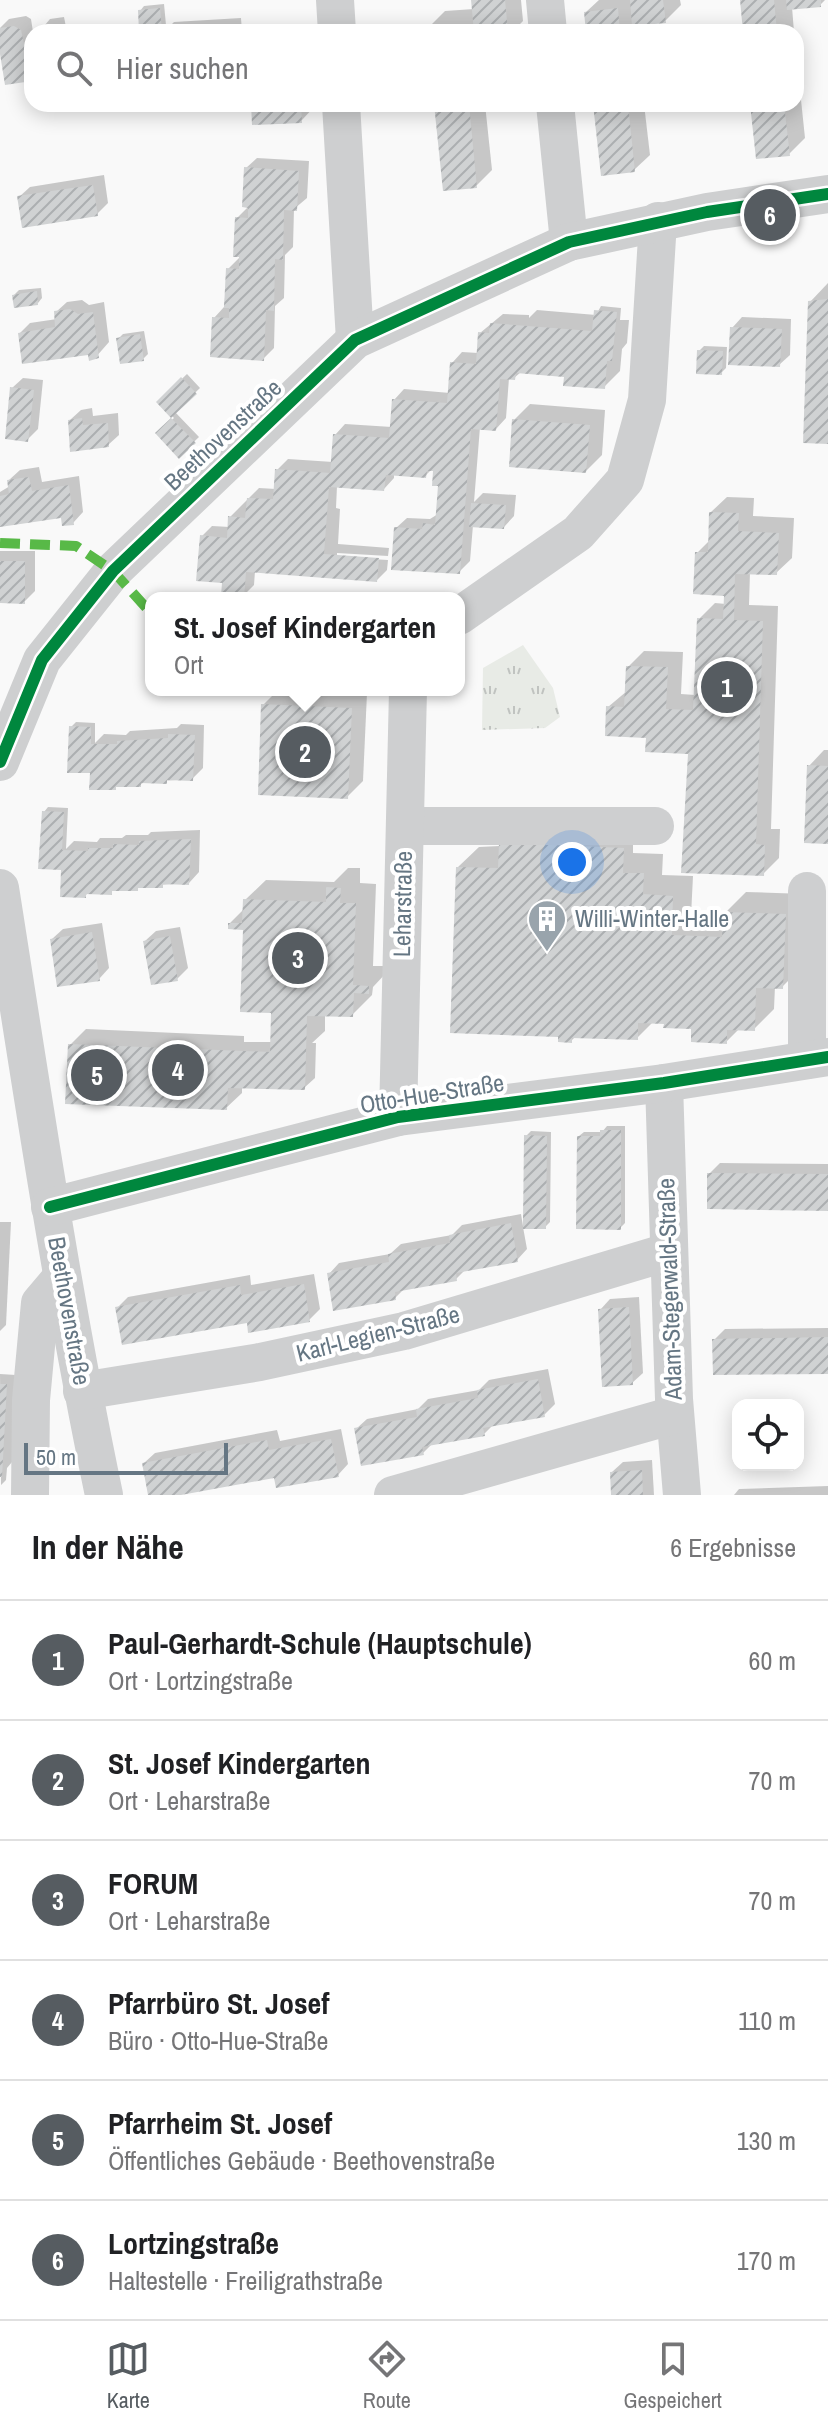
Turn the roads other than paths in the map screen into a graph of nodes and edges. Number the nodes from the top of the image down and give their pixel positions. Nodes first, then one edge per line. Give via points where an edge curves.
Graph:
1 (335, 0) edge
2 (545, 0) edge
3 (336, 24) edge
4 (547, 24) edge
5 (341, 112) edge
6 (556, 112) edge
7 (828, 194) edge
8 (658, 221) junction
9 (569, 242) junction
10 (355, 340) junction
11 (465, 612) edge
12 (408, 696) edge
13 (0, 762) edge
14 (405, 826) junction
15 (655, 826) dead end
16 (0, 888) edge
17 (807, 891) dead end
18 (817, 1058) edge
19 (664, 1083) junction
20 (398, 1117) junction
21 (50, 1207) junction
22 (668, 1252) junction
23 (62, 1277) junction
24 (82, 1391) junction
25 (674, 1415) junction
26 (30, 1495) edge
27 (104, 1495) edge
28 (393, 1495) edge
29 (682, 1495) edge

1 - 3 street
2 - 4 street
5 - 10 street
6 - 9 street
7 - 8 street, Beethovenstraße
8 - 9 street, Beethovenstraße
8 - 11 street via 647,400 625,480 578,533
9 - 10 street, Beethovenstraße
10 - 13 street, Beethovenstraße via 113,571 42,660
12 - 14 street, Leharstraße
14 - 15 street
14 - 20 street, Leharstraße
16 - 21 street, Beethovenstraße
17 - 18 street
18 - 19 street, Otto-Hue-Straße
19 - 20 street, Otto-Hue-Straße
19 - 22 street, Adam-Stegerwald-Straße
20 - 21 street, Otto-Hue-Straße
21 - 23 street, Beethovenstraße
22 - 24 street, Karl-Legien-Straße via 404,1331 260,1362
22 - 25 street, Adam-Stegerwald-Straße
23 - 24 street, Beethovenstraße
23 - 26 street via 40,1303
24 - 27 street, Beethovenstraße
25 - 28 street
25 - 29 street, Adam-Stegerwald-Straße

